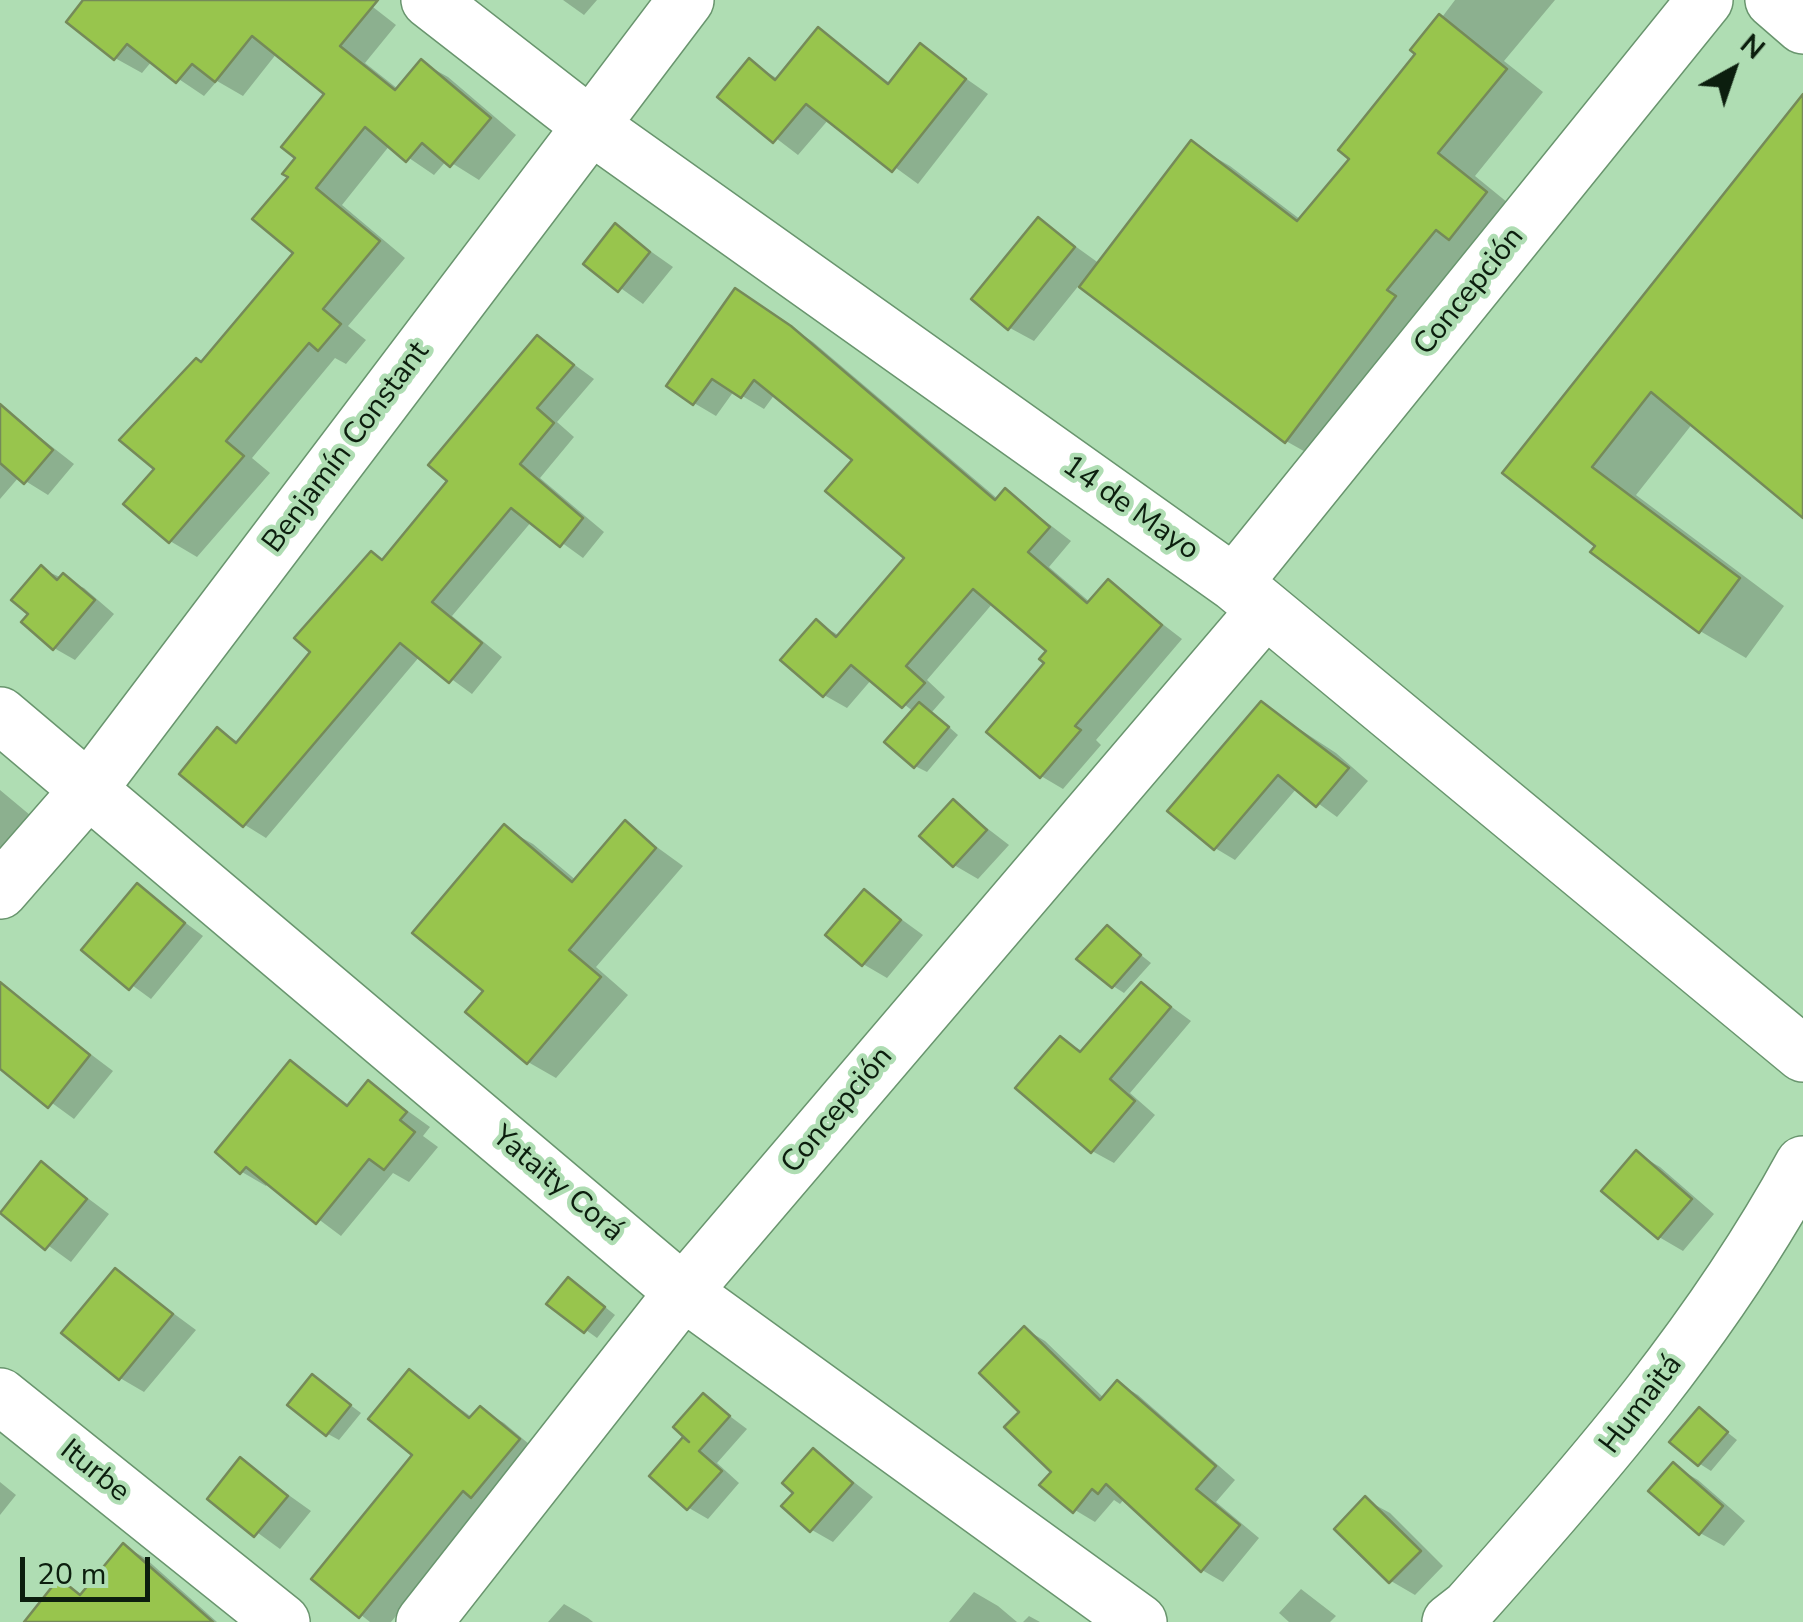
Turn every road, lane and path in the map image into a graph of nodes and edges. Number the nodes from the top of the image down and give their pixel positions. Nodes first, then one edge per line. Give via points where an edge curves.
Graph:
1 (429, 0) edge
2 (686, 0) edge
3 (1705, 0) edge
4 (1773, 0) edge
5 (1803, 26) edge
6 (591, 126) junction
7 (1250, 596) junction
8 (0, 715) edge
9 (89, 789) junction
10 (0, 891) edge
11 (1803, 1054) edge
12 (1803, 1164) edge
13 (683, 1292) junction
14 (0, 1396) edge
15 (282, 1622) edge
16 (424, 1622) edge
17 (1140, 1622) edge
18 (1450, 1622) edge

1 - 6 street, 14 de Mayo
2 - 6 street, Benjamín Constant
3 - 7 street, Concepción
4 - 5 street
6 - 7 street, 14 de Mayo
6 - 9 street, Benjamín Constant
7 - 11 street, 14 de Mayo
7 - 13 street, Concepción
8 - 9 street, Yataity Corá
9 - 10 street, Benjamín Constant
9 - 13 street, Yataity Corá
12 - 18 street, Humaitá via 1760,1244 1612,1448
13 - 16 street, Concepción
13 - 17 street, Yataity Corá
14 - 15 street, Iturbe

